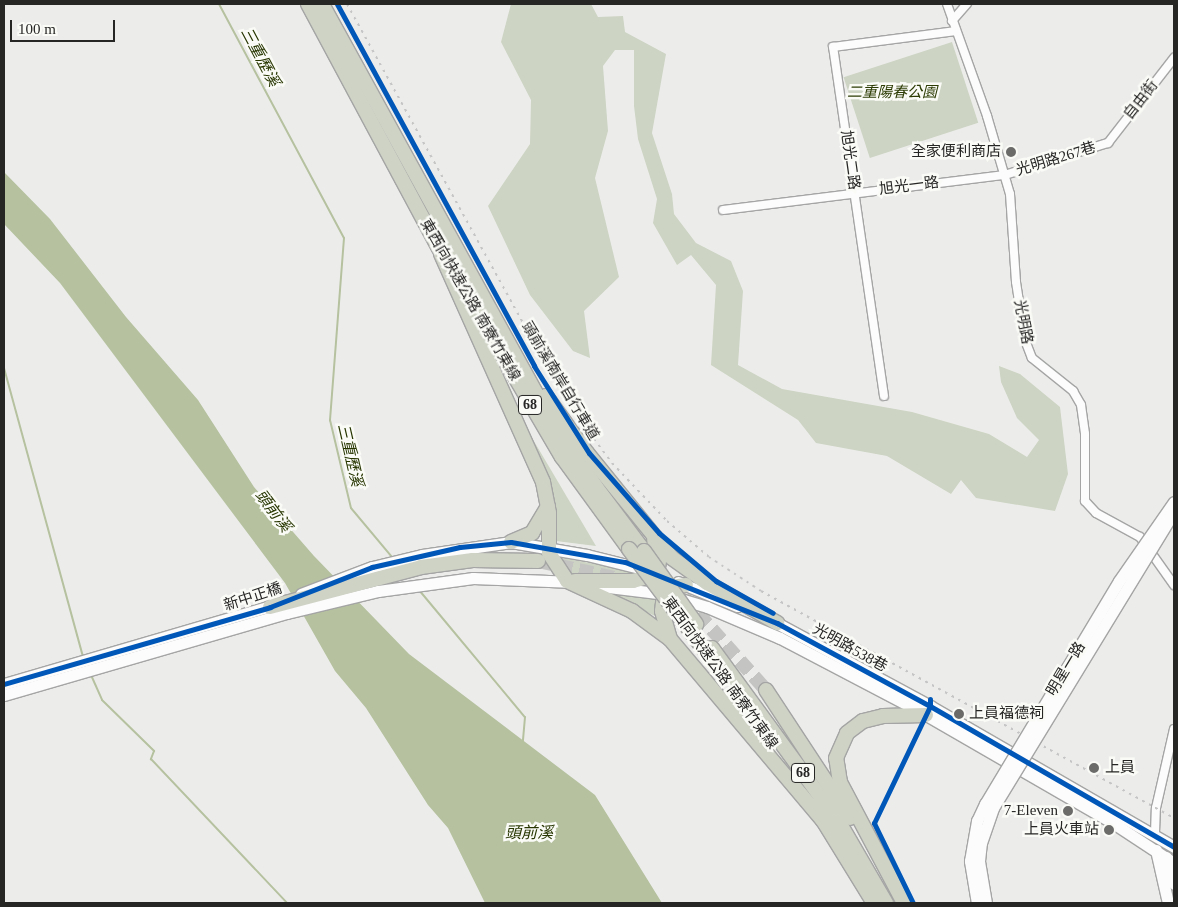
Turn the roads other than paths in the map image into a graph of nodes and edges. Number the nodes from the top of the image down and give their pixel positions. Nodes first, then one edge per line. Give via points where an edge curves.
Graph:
1 (308, 4) edge
2 (322, 4) edge
3 (947, 4) edge
4 (967, 4) edge
5 (952, 21) junction
6 (956, 31) junction
7 (1174, 58) edge
8 (1108, 143) joint
9 (1004, 174) junction
10 (854, 194) junction
11 (724, 210) dead end
12 (441, 254) junction
13 (508, 341) junction
14 (884, 396) dead end
15 (1174, 502) edge
16 (548, 506) junction
17 (1174, 512) edge
18 (652, 533) junction
19 (510, 542) junction
20 (549, 549) junction
21 (538, 561) tunnel mouth
22 (657, 574) junction
23 (567, 581) junction
24 (686, 585) junction
25 (1174, 585) edge
26 (664, 594) junction
27 (270, 607) junction
28 (777, 623) junction
29 (670, 638) junction
30 (708, 648) junction
31 (4, 684) edge
32 (766, 690) tunnel mouth
33 (4, 695) edge
34 (926, 716) junction
35 (1174, 729) edge
36 (825, 823) junction
37 (1155, 833) junction
38 (1174, 836) edge
39 (1174, 847) edge
40 (1164, 857) edge
41 (882, 864) junction
42 (1174, 884) edge
43 (874, 903) edge
44 (886, 903) edge
45 (904, 903) edge
46 (977, 903) edge
47 (986, 903) edge
48 (1168, 903) edge

1 - 12 highway, 東西向快速公路 南寮竹東線 / 68
2 - 13 highway, 東西向快速公路 南寮竹東線 / 68 via 440,223
3 - 5 street, 光明路
4 - 5 street
5 - 6 street, 光明路
6 - 9 street, 光明路
6 - 10 street, 旭光二路 via 833,47
7 - 8 street, 自由街
8 - 9 street, 光明路267巷
9 - 10 street, 旭光一路
9 - 25 street, 光明路 via 1011,203 1017,290 1025,340 1032,358 1074,391 1081,405 1085,434 1085,501 1096,513 1140,537
10 - 11 street, 旭光一路
10 - 14 street, 旭光二路
12 - 16 highway via 543,482
12 - 30 highway, 東西向快速公路 南寮竹東線 / 68, bridge via 562,457 629,549
13 - 18 highway via 587,453
13 - 30 highway, 東西向快速公路 南寮竹東線 / 68, bridge via 551,420
15 - 46 street, 明星一路, bridge via 1168,506 1119,581 985,804 977,821 970,861
16 - 19 highway via 532,533
16 - 20 highway
17 - 47 street, 明星一路, bridge via 993,808 981,843 979,861
18 - 22 highway via 660,554
18 - 28 highway via 672,558
19 - 20 street, 光明路538巷
19 - 27 street, 新中正橋 via 460,547 372,567
20 - 22 street, 光明路538巷 via 626,562
20 - 23 highway
21 - 27 highway via 473,560 421,567
22 - 23 highway via 633,581
22 - 24 street, 光明路538巷
23 - 26 street, 光明路538巷
23 - 29 highway via 632,611
23 - 33 street, 新中正橋 via 473,578 378,591 287,613
24 - 26 highway via 670,587
24 - 28 street, 光明路538巷
26 - 29 highway via 662,611
26 - 34 street, 光明路538巷 via 716,610 780,638
27 - 31 street, 新中正橋
28 - 37 street, 光明路538巷
29 - 36 highway
30 - 36 highway, 東西向快速公路 南寮竹東線 / 68
30 - 44 highway, 東西向快速公路 南寮竹東線 / 68 via 839,822
32 - 41 highway
34 - 40 street, 光明路538巷 via 1113,823
34 - 41 highway via 883,716 863,721 847,733 838,750 840,782
35 - 37 street via 1156,808
36 - 43 highway, 東西向快速公路 南寮竹東線 / 68
37 - 38 street
37 - 39 street
37 - 40 street
40 - 42 street
40 - 48 street
41 - 45 highway

